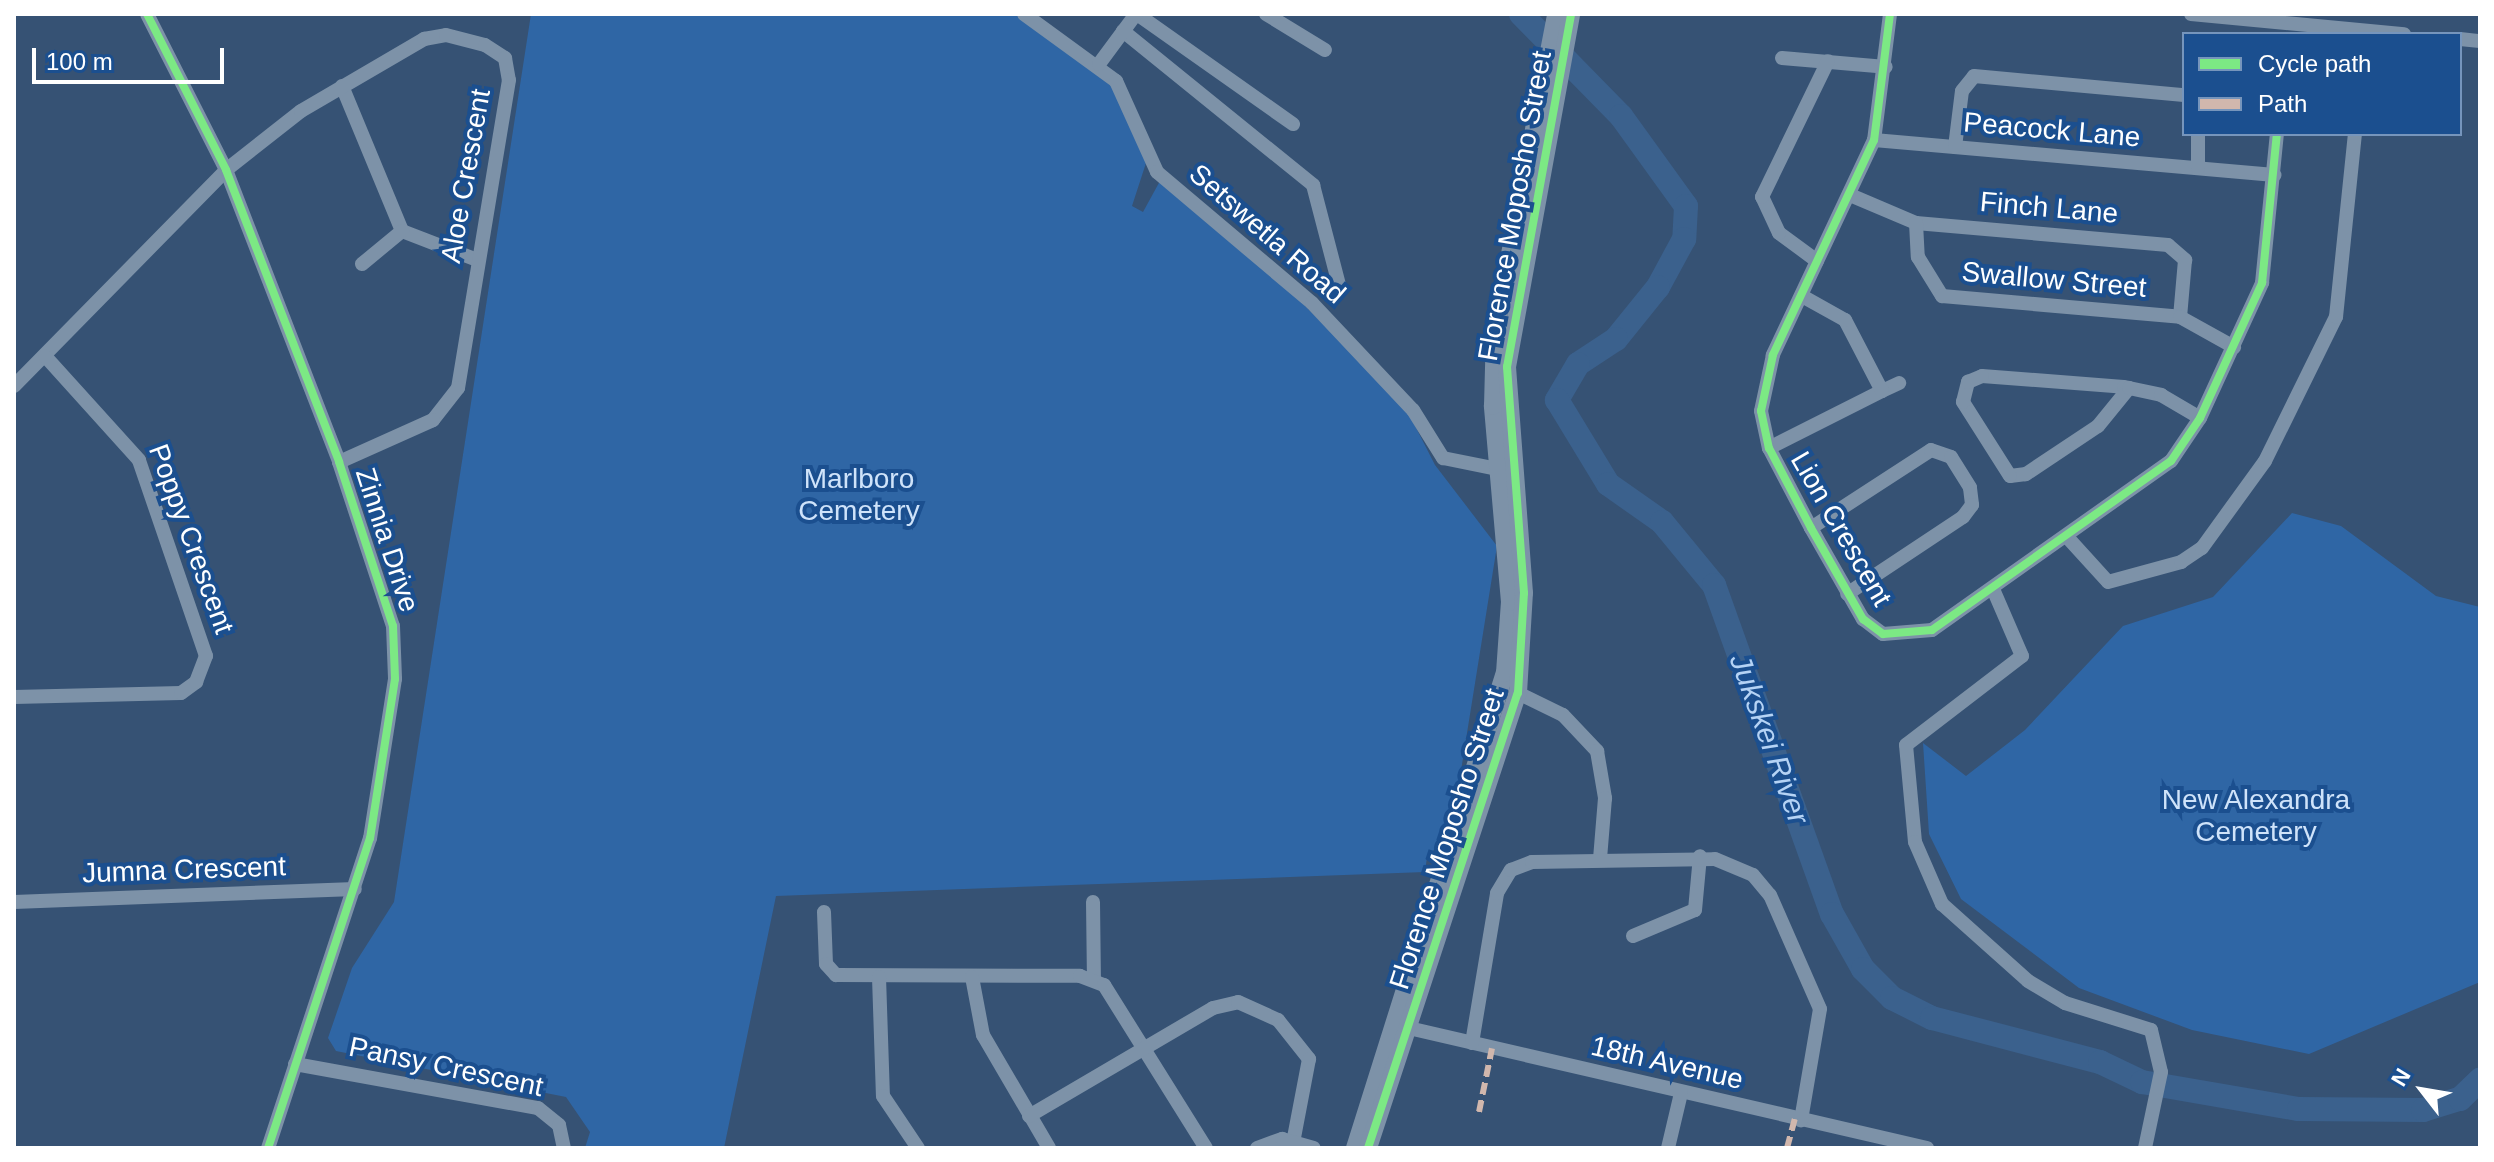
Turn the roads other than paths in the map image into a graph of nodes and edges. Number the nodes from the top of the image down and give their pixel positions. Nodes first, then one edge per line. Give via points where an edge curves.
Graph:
1 (147, 14) edge
2 (1024, 14) edge
3 (1136, 14) edge
4 (1266, 14) edge
5 (1556, 14) edge
6 (1571, 14) edge
7 (1890, 14) edge
8 (2191, 14) edge
9 (2285, 24) edge
10 (1123, 31) junction
11 (2380, 32) edge
12 (1325, 50) dead end
13 (1782, 58) dead end
14 (1828, 61) junction
15 (1099, 64) junction
16 (1886, 67) junction
17 (342, 86) junction
18 (2182, 95) edge
19 (1293, 124) dead end
20 (2198, 136) edge
21 (2277, 136) edge
22 (2355, 136) edge
23 (1874, 140) junction
24 (1955, 147) junction
25 (2198, 168) junction
26 (226, 170) junction
27 (2274, 175) junction
28 (1850, 195) junction
29 (1916, 223) junction
30 (402, 231) junction
31 (477, 260) junction
32 (1817, 261) junction
33 (362, 264) dead end
34 (1340, 289) dead end
35 (1511, 289) junction
36 (1802, 296) junction
37 (2180, 317) junction
38 (2234, 347) junction
39 (45, 356) junction
40 (1899, 383) dead end
41 (14, 386) edge
42 (2129, 388) junction
43 (1882, 391) junction
44 (2200, 418) junction
45 (1769, 448) junction
46 (339, 462) junction
47 (1497, 469) junction
48 (1811, 528) junction
49 (2068, 538) junction
50 (1993, 589) junction
51 (1847, 594) junction
52 (1518, 693) junction
53 (14, 697) edge
54 (1700, 856) junction
55 (1600, 859) junction
56 (355, 889) junction
57 (14, 902) edge
58 (1093, 902) dead end
59 (824, 912) dead end
60 (1633, 936) dead end
61 (879, 977) junction
62 (972, 977) junction
63 (1094, 980) junction
64 (1402, 1026) junction
65 (1472, 1043) junction
66 (1147, 1046) junction
67 (295, 1064) junction
68 (1681, 1093) junction
69 (1029, 1116) junction
70 (1801, 1120) junction
71 (1863, 1141) edge
72 (1293, 1144) edge
73 (268, 1148) edge
74 (564, 1148) edge
75 (918, 1148) edge
76 (1049, 1148) edge
77 (1206, 1148) edge
78 (1257, 1148) edge
79 (1314, 1148) edge
80 (1355, 1148) edge
81 (1368, 1148) edge
82 (1668, 1148) edge
83 (1927, 1148) edge
84 (2145, 1148) edge

1 - 26 street, Zinnia Drive
2 - 15 street, Setswetla Road
3 - 10 street
3 - 19 street
4 - 12 street
5 - 35 street, Florence Moposho Street
6 - 35 street, Florence Moposho Street via 1544,161
7 - 16 street, Lion Crescent
8 - 9 street
9 - 11 street
10 - 15 street
10 - 34 street via 1313,185
13 - 14 street
14 - 16 street
14 - 32 street via 1762,197 1779,233
15 - 47 street, Setswetla Road via 1121,87 1145,153 1164,180 1312,303 1413,410 1443,458
16 - 23 street, Lion Crescent
17 - 26 street, Aloe Crescent
17 - 30 street
17 - 31 street, Aloe Crescent via 435,36 485,45 505,58 509,80
18 - 24 street via 1974,76 1962,91
20 - 25 street
21 - 27 street, Lion Crescent
22 - 49 street via 2336,317 2265,461 2202,548 2181,562 2108,582
23 - 24 street, Peacock Lane
23 - 28 street, Lion Crescent
24 - 25 street, Peacock Lane
25 - 27 street, Peacock Lane
26 - 39 street
26 - 46 street, Zinnia Drive
27 - 38 street, Lion Crescent via 2262,283
28 - 29 street, Finch Lane
28 - 32 street, Lion Crescent
29 - 37 street, Swallow Street via 1917,253 1942,296
29 - 37 street, Finch Lane via 2168,245 2185,260
30 - 31 street
30 - 33 street
31 - 46 street, Aloe Crescent via 454,399 433,420
32 - 36 street, Lion Crescent
35 - 47 street, Florence Moposho Street via 1493,362
35 - 52 street, Florence Moposho Street via 1507,416 1524,593
36 - 43 street via 1845,320
36 - 45 street, Lion Crescent via 1763,383
37 - 38 street, Swallow Street
38 - 44 street, Lion Crescent
39 - 41 street
39 - 53 street, Poppy Crescent via 139,460 206,656 196,682 181,693
40 - 43 street
42 - 42 street via 1982,376 1962,395 1998,469 2018,476 2098,426
42 - 44 street via 2161,395
43 - 45 street
44 - 49 street, Lion Crescent via 2155,478
45 - 48 street, Lion Crescent
46 - 56 street, Zinnia Drive via 387,595 396,651 385,757
47 - 64 street, Florence Moposho Street via 1510,602 1505,673
48 - 51 street, Lion Crescent
48 - 51 street via 1931,450 1951,457 1970,488 1972,505 1963,517
49 - 50 street, Lion Crescent
50 - 51 street, Lion Crescent via 1932,630 1906,637 1869,626
50 - 84 street via 2021,641 2020,662 1917,733 1904,752 1925,874 1955,917 2042,993 2151,1030 2161,1072
52 - 55 street via 1563,715 1597,751 1605,798
52 - 64 street, Florence Moposho Street
54 - 55 street
54 - 60 street via 1695,910
54 - 70 street via 1740,867 1763,885 1820,1009
55 - 65 street via 1532,862 1511,870 1497,893
56 - 57 street, Jumna Crescent
56 - 67 street, Zinnia Drive
58 - 63 street
59 - 61 street via 829,972
61 - 62 street
61 - 75 street via 883,1096
62 - 63 street
62 - 69 street via 983,1035
63 - 66 street via 1110,991
64 - 65 street, 18th Avenue
64 - 80 street, Florence Moposho Street
64 - 81 street, Florence Moposho Street
65 - 68 street, 18th Avenue
66 - 69 street
66 - 72 street via 1222,1005 1263,1009 1309,1059
66 - 77 street
67 - 73 street, Zinnia Drive
67 - 74 street, Pansy Crescent via 538,1108 559,1125
68 - 70 street, 18th Avenue
68 - 82 street
69 - 76 street
70 - 71 street, 18th Avenue
71 - 83 street, 18th Avenue
72 - 78 street
72 - 79 street

